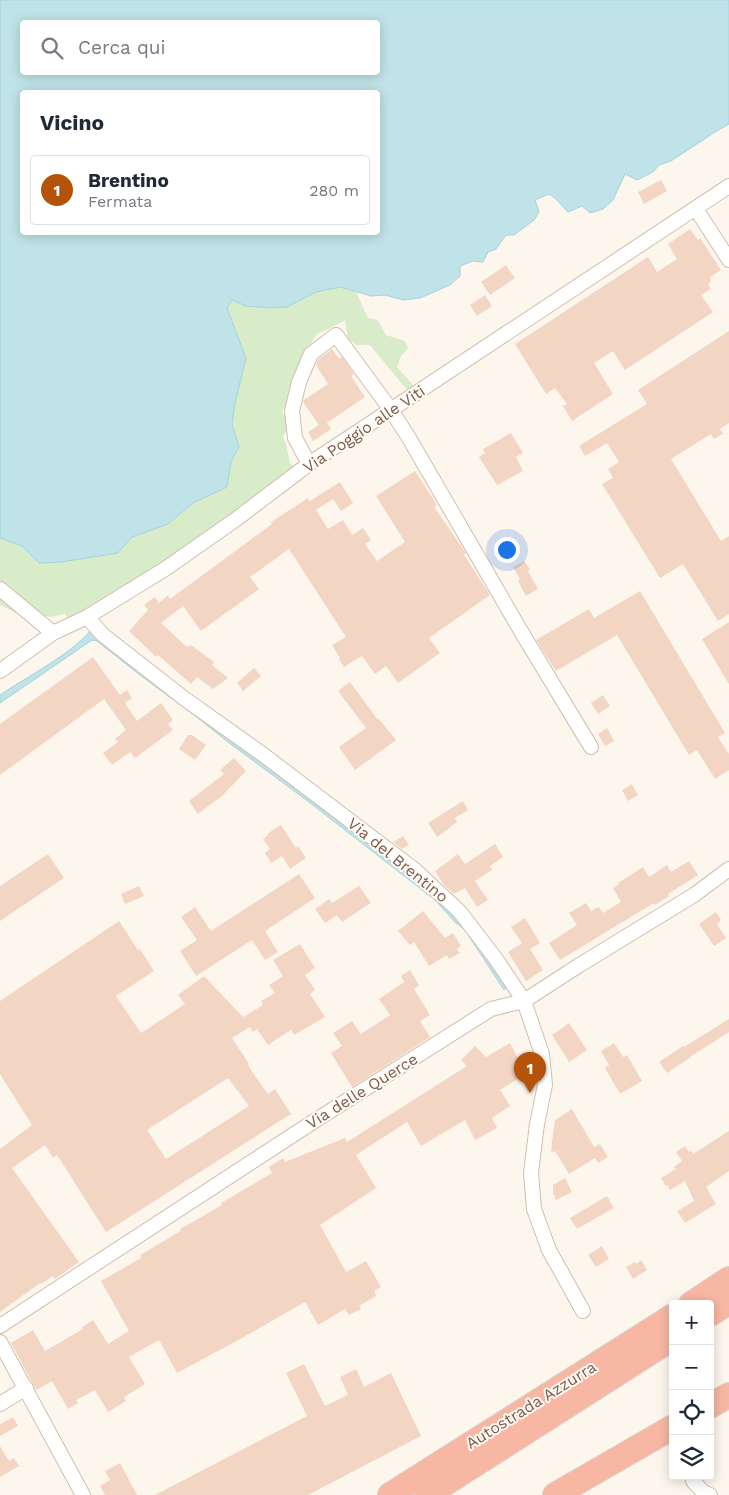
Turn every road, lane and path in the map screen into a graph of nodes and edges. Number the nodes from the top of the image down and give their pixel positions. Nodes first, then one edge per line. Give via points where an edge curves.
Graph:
1 (729, 186) edge
2 (696, 209) junction
3 (729, 260) edge
4 (391, 410) junction
5 (309, 464) junction
6 (0, 589) edge
7 (87, 617) junction
8 (53, 633) junction
9 (0, 672) edge
10 (591, 746) dead end
11 (729, 869) edge
12 (524, 1001) junction
13 (729, 1279) edge
14 (697, 1300) edge
15 (729, 1302) edge
16 (583, 1311) dead end
17 (714, 1311) edge
18 (669, 1319) edge
19 (0, 1326) edge
20 (669, 1341) edge
21 (0, 1342) edge
22 (26, 1388) junction
23 (729, 1395) edge
24 (0, 1404) edge
25 (714, 1404) edge
26 (729, 1413) edge
27 (714, 1422) edge
28 (669, 1429) edge
29 (669, 1448) edge
30 (693, 1482) dead end
31 (83, 1495) edge
32 (390, 1495) edge
33 (427, 1495) edge
34 (555, 1495) edge
35 (587, 1495) edge
36 (710, 1495) edge

1 - 2 street, Via Poggio alle Viti
2 - 3 street
2 - 4 street, Via Poggio alle Viti
4 - 5 street, Via Poggio alle Viti
4 - 5 street via 336,335 311,354 299,382 292,411 294,438
4 - 10 street
5 - 7 street, Via Poggio alle Viti via 165,569
6 - 8 street
7 - 8 street, Via Poggio alle Viti
7 - 12 street, Via del Brentino via 103,635 185,699 415,870 466,920
8 - 9 street, Via Poggio alle Viti
11 - 12 street, Via delle Querce via 686,900
12 - 16 street, Via del Brentino via 542,1054 546,1085 531,1173 534,1209 549,1250
12 - 19 street, Via delle Querce via 491,1009
13 - 14 highway
15 - 17 highway
18 - 32 highway, Autostrada Azzurra
20 - 33 highway, Autostrada Azzurra
21 - 22 street
22 - 24 street
22 - 31 street
23 - 25 highway
26 - 27 highway
28 - 34 highway
29 - 35 highway
30 - 36 street

